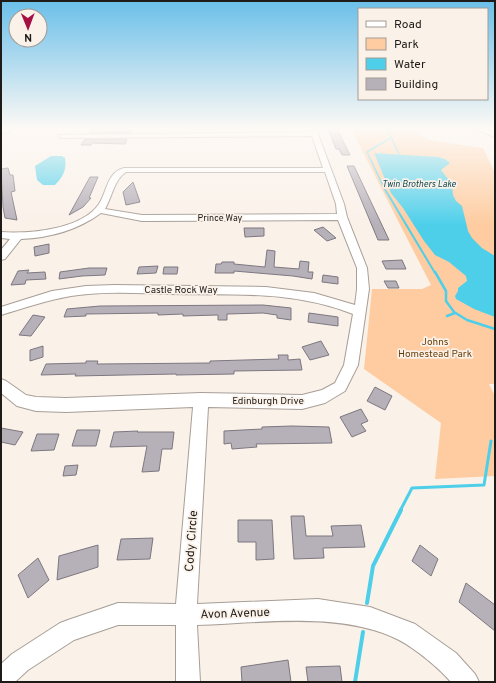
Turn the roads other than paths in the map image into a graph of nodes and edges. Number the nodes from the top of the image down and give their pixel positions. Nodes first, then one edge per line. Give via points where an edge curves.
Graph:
1 (324, 161) edge
2 (327, 170) junction
3 (98, 210) junction
4 (342, 218) junction
5 (1, 235) edge
6 (17, 237) junction
7 (1, 257) edge
8 (1, 311) edge
9 (360, 312) junction
10 (1, 385) edge
11 (201, 400) junction
12 (186, 615) junction
13 (1, 680) edge
14 (188, 682) edge
15 (467, 682) edge

1 - 2 street, Edinburgh Drive
2 - 3 street via 124,170 116,175 109,193
2 - 4 street, Edinburgh Drive via 340,204
3 - 4 street, Prince Way via 142,218
3 - 6 street via 69,227
4 - 9 street, Edinburgh Drive via 362,268
5 - 6 street
6 - 7 street
8 - 9 street, Castle Rock Way via 59,294 79,291 235,289 307,296 343,304
9 - 11 street, Edinburgh Drive via 351,365 340,386 325,396 302,402
10 - 11 street, Edinburgh Drive via 22,401 36,404
11 - 12 street, Cody Circle
12 - 13 street, Avon Avenue via 118,614 68,631 20,662
12 - 14 street, Cody Circle
12 - 15 street, Avon Avenue via 318,610 370,618 407,632 448,661

